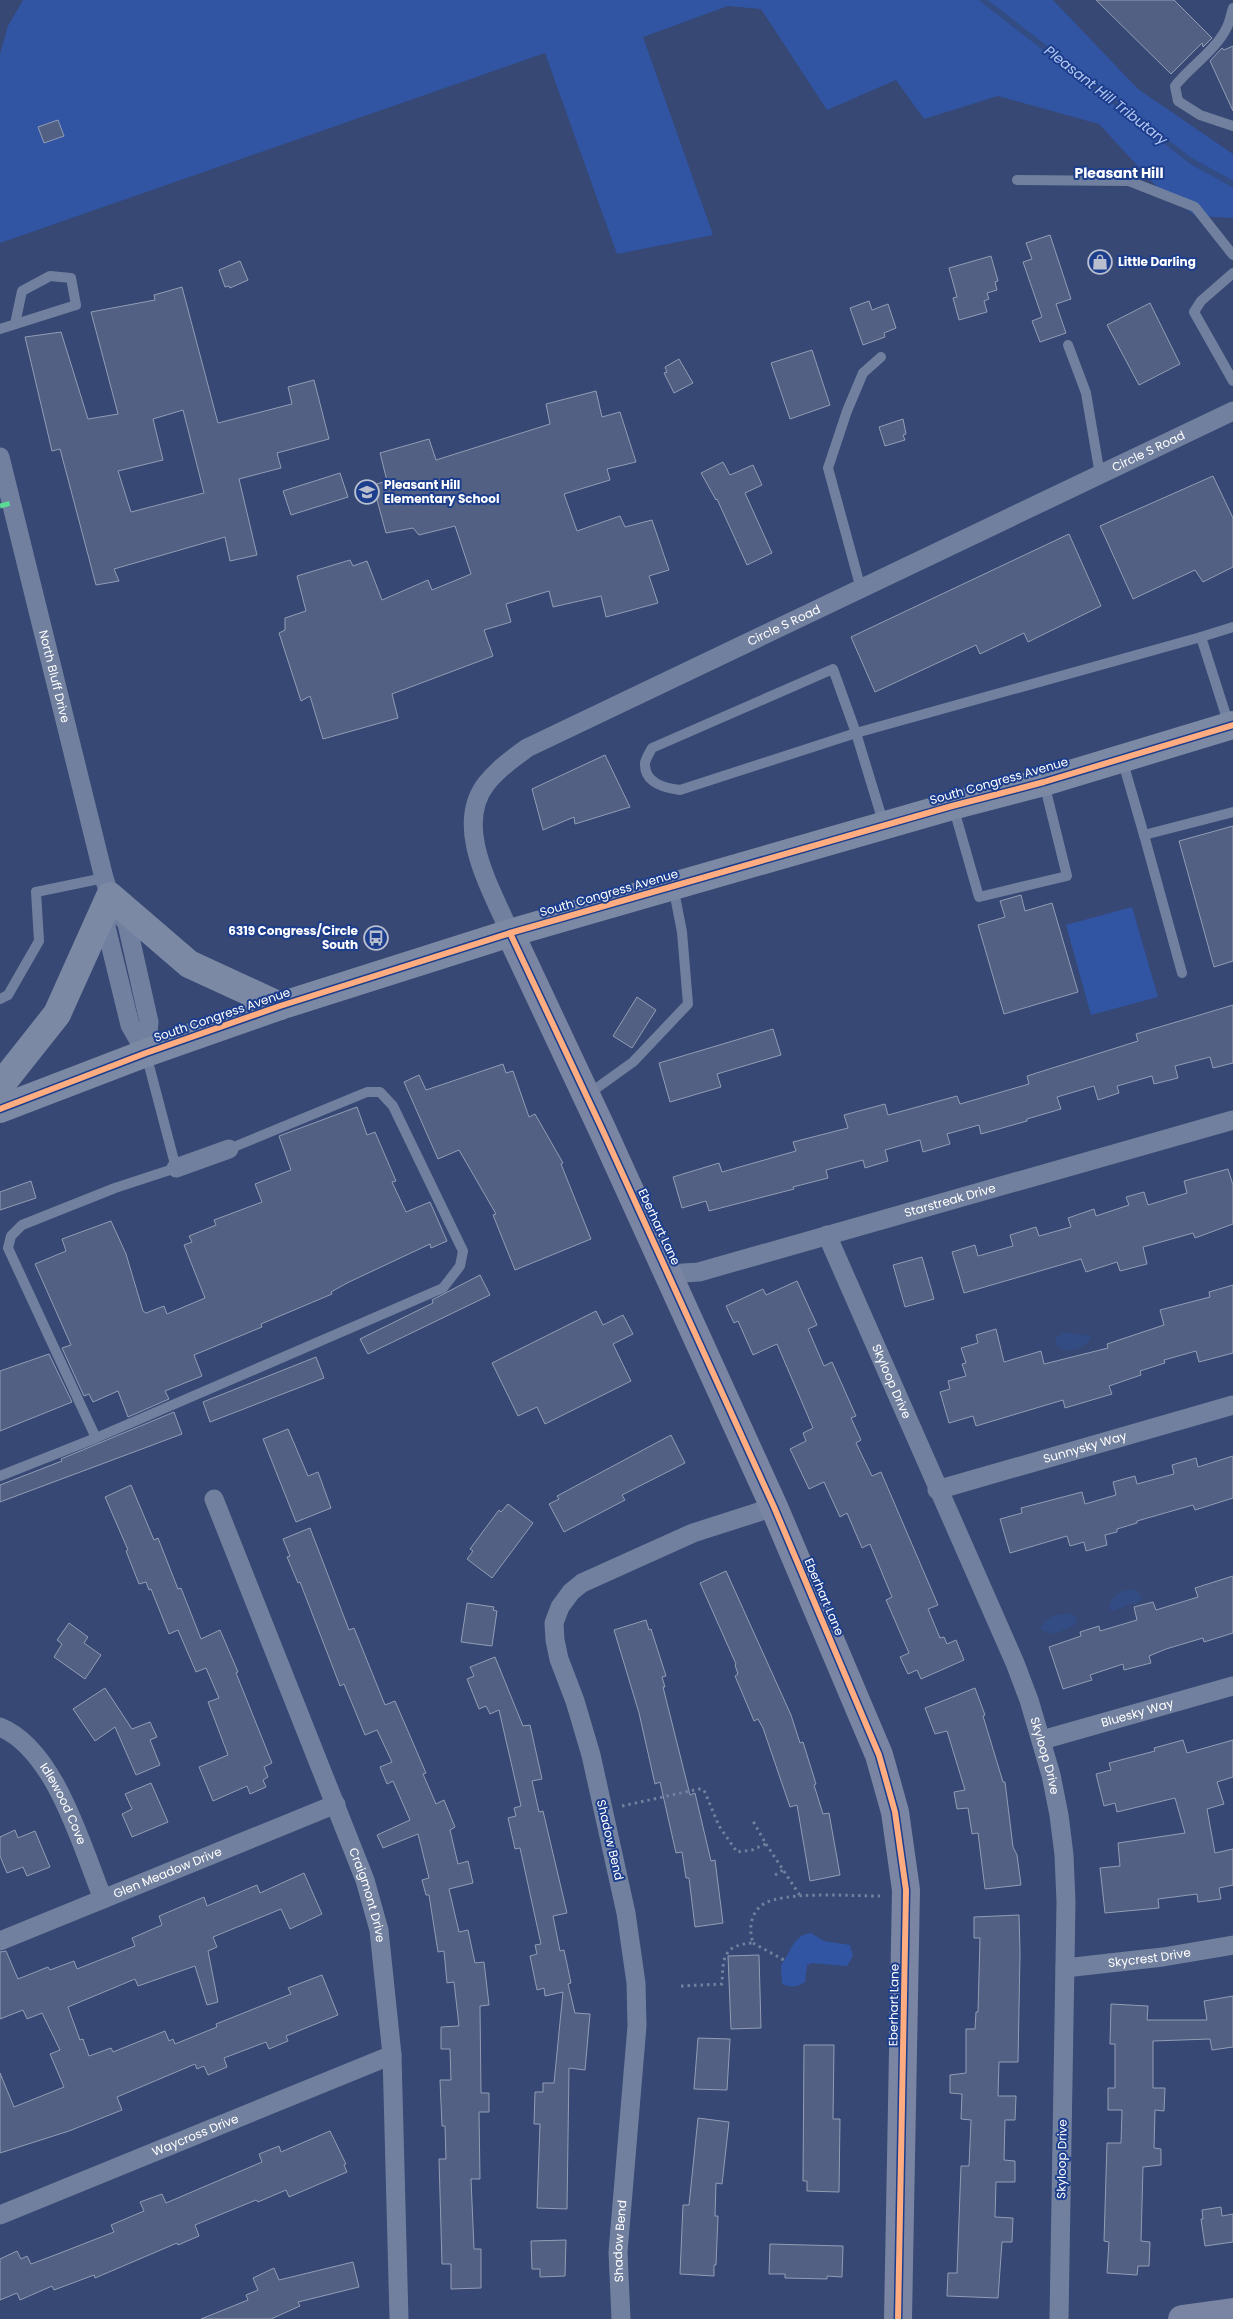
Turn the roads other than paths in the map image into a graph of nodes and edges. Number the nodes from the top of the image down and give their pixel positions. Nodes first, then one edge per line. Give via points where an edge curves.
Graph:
1 (1224, 0) edge
2 (1233, 8) edge
3 (1233, 126) edge
4 (1017, 180) dead end
5 (1233, 255) edge
6 (1233, 273) edge
7 (15, 324) junction
8 (0, 329) edge
9 (1068, 345) dead end
10 (881, 356) dead end
11 (1233, 381) edge
12 (1233, 411) edge
13 (0, 457) edge
14 (1100, 475) junction
15 (861, 589) junction
16 (1233, 627) edge
17 (1201, 637) junction
18 (1231, 725) edge
19 (856, 733) junction
20 (1121, 757) junction
21 (1044, 782) junction
22 (952, 806) junction
23 (1233, 812) edge
24 (884, 825) junction
25 (1144, 835) junction
26 (673, 886) junction
27 (107, 887) junction
28 (510, 933) junction
29 (1182, 972) dead end
30 (0, 999) edge
31 (280, 1006) junction
32 (146, 1053) junction
33 (0, 1086) edge
34 (586, 1095) junction
35 (0, 1109) edge
36 (1233, 1120) edge
37 (229, 1149) joint
38 (176, 1168) junction
39 (827, 1235) junction
40 (668, 1274) junction
41 (1233, 1406) edge
42 (96, 1438) junction
43 (0, 1476) edge
44 (938, 1490) junction
45 (214, 1499) dead end
46 (774, 1507) junction
47 (1233, 1686) edge
48 (0, 1727) edge
49 (1042, 1740) junction
50 (336, 1804) junction
51 (103, 1899) junction
52 (0, 1941) edge
53 (1233, 1945) edge
54 (1065, 1968) junction
55 (392, 2056) junction
56 (0, 2215) edge
57 (1233, 2312) edge
58 (399, 2319) edge
59 (621, 2319) edge
60 (898, 2319) edge
61 (1059, 2319) edge
62 (1182, 2319) edge

1 - 2 lane
2 - 3 lane via 1228,27 1214,46 1175,86 1178,101 1200,115
4 - 5 lane via 1130,181 1195,207
6 - 11 lane via 1201,300 1194,312
7 - 7 lane via 76,305 71,278 50,276 22,290
7 - 8 lane
9 - 14 lane via 1086,393
10 - 15 lane via 863,373 828,468
12 - 14 street, Circle S Road
13 - 27 street, North Bluff Drive
14 - 15 street, Circle S Road
15 - 28 street, Circle S Road via 562,729 526,748 499,770 474,806 472,823 478,854
16 - 17 lane
17 - 18 lane
17 - 19 lane
18 - 20 main road, South Congress Avenue
19 - 19 lane via 680,790 662,788 650,777 645,763 652,748 833,669
19 - 24 lane
20 - 21 main road, South Congress Avenue
20 - 25 lane
21 - 22 main road, South Congress Avenue
21 - 22 lane via 1067,876 979,897
22 - 24 main road, South Congress Avenue
23 - 25 lane
24 - 26 main road, South Congress Avenue
25 - 29 lane
26 - 28 main road, South Congress Avenue
26 - 34 lane via 682,932 688,1004 633,1062
27 - 30 lane via 36,892 39,940 8,995
27 - 31 main road via 189,964
27 - 32 street, North Bluff Drive via 106,928 130,1024
27 - 33 main road via 57,1014
28 - 31 main road, South Congress Avenue
28 - 34 street, Eberhart Lane
31 - 32 main road, South Congress Avenue
32 - 35 main road, South Congress Avenue
32 - 38 lane
34 - 40 street, Eberhart Lane
36 - 39 street, Starstreak Drive
37 - 38 street
37 - 42 lane via 367,1092 380,1092 393,1106 464,1251 460,1266 443,1288
38 - 42 lane via 22,1225 11,1236 8,1248
39 - 40 street, Starstreak Drive via 699,1272
39 - 44 street, Skyloop Drive
40 - 46 street, Eberhart Lane
41 - 44 street, Sunnysky Way
42 - 43 lane
44 - 49 street, Skyloop Drive via 1015,1663
45 - 50 street, Craigmont Drive
46 - 59 street, Shadow Bend via 693,1533 582,1583 560,1607 554,1624 559,1659 593,1764 626,1913 636,1983 637,2026 618,2252
46 - 60 street, Eberhart Lane via 882,1762 902,1850 907,1933
47 - 49 street, Bluesky Way
48 - 51 street, Idlewood Cove via 10,1731 36,1755 56,1783
49 - 54 street, Skyloop Drive via 1059,1815 1064,1855
50 - 51 street, Glen Meadow Drive
50 - 55 street, Craigmont Drive via 365,1880 379,1930
51 - 52 street, Glen Meadow Drive
53 - 54 street, Skycrest Drive
54 - 61 street, Skyloop Drive
55 - 56 street, Waycross Drive
55 - 58 street, Craigmont Drive
57 - 62 street

